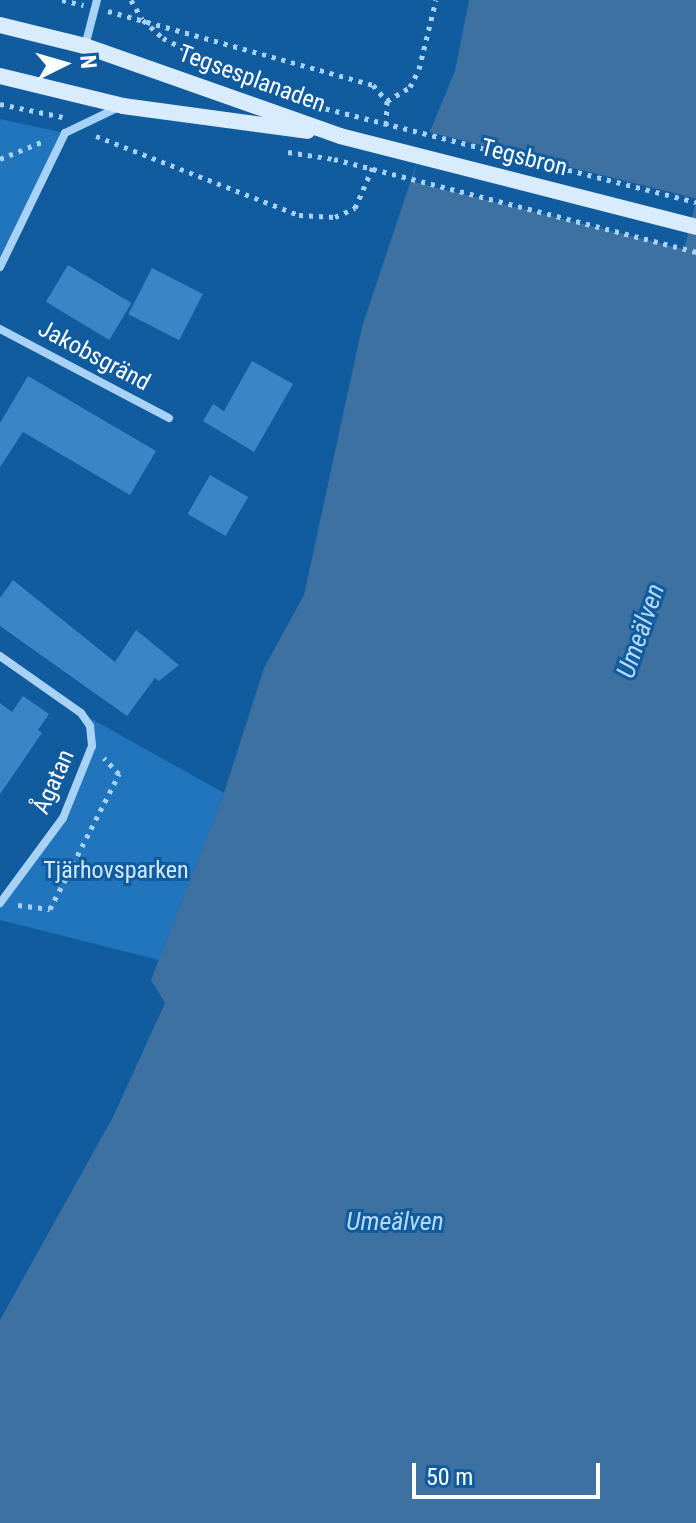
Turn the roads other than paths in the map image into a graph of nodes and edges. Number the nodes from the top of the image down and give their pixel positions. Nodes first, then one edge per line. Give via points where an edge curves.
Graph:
1 (96, 4) edge
2 (0, 25) edge
3 (85, 46) junction
4 (0, 76) edge
5 (123, 106) junction
6 (340, 136) junction
7 (696, 227) edge
8 (0, 267) edge
9 (0, 329) edge
10 (169, 418) dead end
11 (0, 656) edge
12 (0, 903) edge

1 - 3 street
2 - 3 main road, Tegsesplanaden
3 - 6 main road, Tegsesplanaden
4 - 5 main road, Tegsesplanaden
5 - 6 main road, Tegsesplanaden
5 - 8 street via 65,133
6 - 7 main road, Tegsbron, bridge
9 - 10 street, Jakobsgränd
11 - 12 street, Ågatan via 81,713 90,726 92,746 63,818

